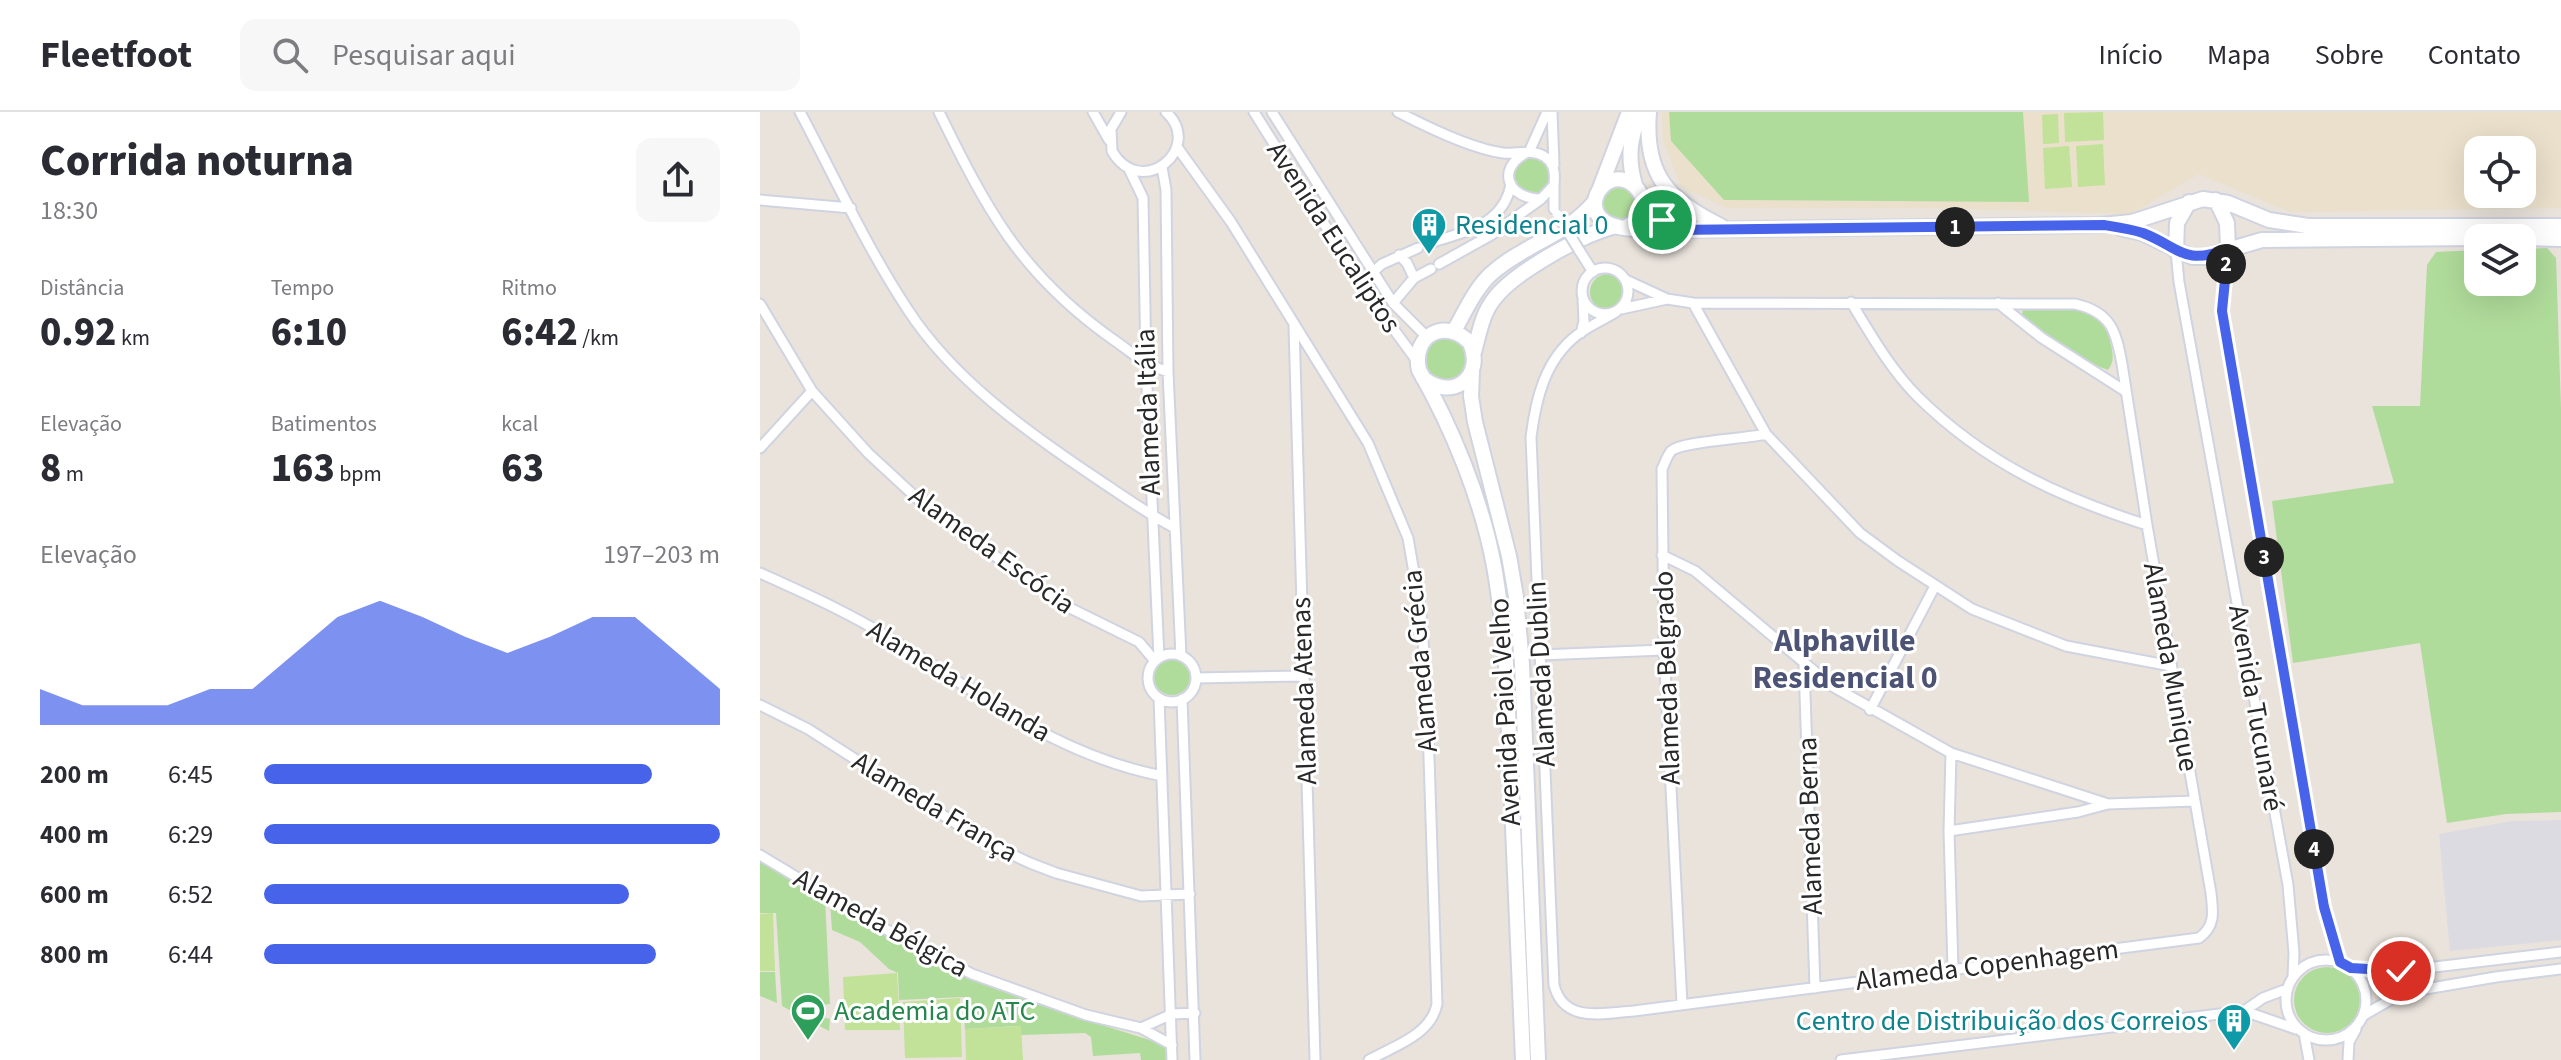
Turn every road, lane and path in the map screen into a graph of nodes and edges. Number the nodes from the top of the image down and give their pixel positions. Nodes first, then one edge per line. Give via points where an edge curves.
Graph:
1 (800, 112) edge
2 (939, 112) edge
3 (1093, 112) edge
4 (1121, 112) edge
5 (1166, 112) edge
6 (1254, 112) edge
7 (1272, 112) edge
8 (1398, 112) edge
9 (1549, 112) edge
10 (1629, 112) edge
11 (1640, 112) edge
12 (1649, 112) edge
13 (1110, 140) junction
14 (1177, 147) junction
15 (1491, 152) junction
16 (1527, 152) junction
17 (1162, 167) junction
18 (1129, 169) junction
19 (1554, 169) junction
20 (1510, 179) junction
21 (1554, 185) junction
22 (1635, 185) junction
23 (1598, 195) junction
24 (1542, 198) junction
25 (760, 200) edge
26 (2216, 200) junction
27 (2189, 202) junction
28 (1644, 205) junction
29 (851, 208) junction
30 (1555, 212) junction
31 (2104, 225) junction
32 (2561, 226) edge
33 (1619, 227) junction
34 (1725, 228) junction
35 (1676, 230) junction
36 (2464, 238) edge
37 (2536, 238) edge
38 (2561, 239) edge
39 (2228, 249) junction
40 (2176, 251) junction
41 (1399, 255) junction
42 (1374, 271) junction
43 (1593, 272) junction
44 (1414, 278) junction
45 (1626, 280) junction
46 (1362, 282) junction
47 (1583, 299) junction
48 (1667, 299) junction
49 (1851, 302) junction
50 (1393, 303) junction
51 (1693, 303) junction
52 (1998, 303) junction
53 (760, 304) edge
54 (1618, 310) junction
55 (1293, 323) junction
56 (1454, 331) junction
57 (1581, 333) junction
58 (1427, 337) junction
59 (1474, 352) junction
60 (1417, 361) junction
61 (1146, 365) junction
62 (1168, 372) junction
63 (1472, 372) junction
64 (1423, 378) junction
65 (812, 391) junction
66 (2125, 391) junction
67 (1766, 434) junction
68 (760, 448) edge
69 (1152, 516) junction
70 (2147, 525) junction
71 (1175, 528) junction
72 (1662, 555) junction
73 (760, 573) edge
74 (1935, 586) junction
75 (1664, 650) junction
76 (1540, 655) junction
77 (1181, 656) junction
78 (1157, 659) junction
79 (1804, 665) junction
80 (2171, 666) junction
81 (1303, 676) junction
82 (1196, 678) junction
83 (1159, 698) junction
84 (1182, 699) junction
85 (760, 705) edge
86 (1870, 710) junction
87 (1951, 753) junction
88 (1162, 776) junction
89 (2195, 801) junction
90 (2108, 804) junction
91 (1949, 831) junction
92 (760, 855) edge
93 (1190, 894) junction
94 (1166, 896) junction
95 (2199, 938) joint
96 (2561, 952) edge
97 (2340, 962) junction
98 (2351, 968) junction
99 (1953, 969) junction
100 (2561, 969) edge
101 (2401, 971) junction
102 (2293, 977) junction
103 (1815, 988) junction
104 (2287, 989) junction
105 (2402, 993) junction
106 (1682, 1004) junction
107 (2244, 1011) junction
108 (1195, 1013) junction
109 (1172, 1014) junction
110 (1585, 1014) joint
111 (2364, 1015) junction
112 (2357, 1026) junction
113 (1141, 1028) junction
114 (2300, 1031) junction
115 (1172, 1045) junction
116 (1172, 1060) edge
117 (1195, 1060) edge
118 (1315, 1060) edge
119 (1369, 1060) edge
120 (1523, 1060) edge
121 (1538, 1060) edge
122 (1841, 1060) edge
123 (2309, 1060) edge
124 (2348, 1060) edge

1 - 29 street
2 - 61 street via 977,188 1028,265 1084,318
3 - 13 street, Alameda Itália
4 - 13 street
5 - 14 street, Alameda Grécia via 1176,126
6 - 46 street, Avenida Eucaliptos
7 - 42 street, Avenida Eucaliptos
8 - 15 street
9 - 16 street
9 - 19 street
10 - 23 main road
11 - 22 main road via 1629,149
12 - 34 main road via 1647,142 1659,177 1691,211
13 - 18 street, Alameda Itália via 1116,158
14 - 17 street
14 - 55 street, Alameda Grécia
15 - 16 street
15 - 20 street
16 - 19 street via 1546,157
16 - 20 street via 1513,161
17 - 18 street via 1146,172
17 - 62 street, Alameda Itália
18 - 61 street, Alameda Itália via 1143,198
19 - 21 street
20 - 24 street via 1519,195
20 - 41 street via 1506,204 1490,221
21 - 24 street
21 - 30 street
22 - 23 main road via 1614,180
22 - 28 main road
23 - 33 main road via 1598,217
23 - 56 main road via 1583,215 1491,273
24 - 30 street
24 - 44 street via 1491,235
25 - 29 street
26 - 27 main road
26 - 32 main road via 2267,220 2308,226
26 - 39 main road via 2227,223
27 - 31 main road via 2153,217
27 - 40 main road via 2177,223
28 - 33 main road, Avenida Paiol Velho via 1639,219
28 - 35 main road
29 - 69 street via 909,312 937,347 1042,442
30 - 43 street, bridge
31 - 34 main road
31 - 40 main road via 2142,233
33 - 35 main road
33 - 59 main road, Avenida Paiol Velho via 1588,236 1504,288 1485,313
34 - 35 main road
36 - 39 main road via 2275,240
37 - 38 main road
39 - 40 main road via 2204,257
39 - 97 street, Avenida Tucunaré via 2223,319 2324,907
40 - 102 street, Avenida Tucunaré via 2288,885
41 - 42 street
41 - 44 street
42 - 46 street
42 - 50 street, Avenida Eucaliptos
43 - 45 street via 1607,268
43 - 47 street via 1583,287
44 - 50 street
45 - 48 street, Alameda Munique
45 - 54 street via 1628,298
46 - 60 street, Avenida Eucaliptos
47 - 54 street via 1593,311
47 - 57 street
48 - 51 street, Alameda Munique
48 - 54 street, Alameda Munique
49 - 51 street, Alameda Munique
49 - 52 street, Alameda Munique
49 - 70 street via 1877,346 1918,397 1972,443 2061,495
50 - 58 street, Avenida Eucaliptos
51 - 67 street
52 - 66 street
52 - 66 street, Alameda Munique via 2075,304 2096,311 2117,338
53 - 65 street, Alameda Escócia
54 - 57 street, Alameda Dublin
55 - 81 street, Alameda Atenas
55 - 119 street, Alameda Grécia via 1368,443 1389,490 1408,538 1421,613 1437,1004 1423,1029
56 - 58 main road
56 - 59 main road
57 - 76 street, Alameda Dublin via 1547,373 1531,437
58 - 60 main road
59 - 63 main road, Avenida Paiol Velho
60 - 64 main road, Avenida Paiol Velho
61 - 62 street
61 - 69 street, Alameda Itália
62 - 71 street, Alameda Itália
63 - 64 main road via 1448,388
63 - 121 main road, Avenida Paiol Velho via 1475,422 1516,597
64 - 120 main road, Avenida Paiol Velho via 1473,491 1500,601
65 - 68 street
65 - 78 street, Alameda Escócia via 934,514 1072,609 1139,642
66 - 70 street, Alameda Munique
67 - 72 street, Alameda Belgrado via 1683,444 1672,450 1662,469
67 - 74 street via 1860,533
69 - 71 street
69 - 78 street, Alameda Itália
70 - 80 street, Alameda Munique
71 - 77 street, Alameda Itália
72 - 75 street, Alameda Belgrado
72 - 79 street via 1695,571
73 - 88 street, Alameda Holanda via 890,638 1047,737
74 - 80 street via 1972,609 2066,646
74 - 86 street
75 - 76 street
75 - 106 street, Alameda Belgrado
76 - 110 street, Alameda Dublin via 1554,985 1566,1008
77 - 78 street
77 - 82 street via 1192,665
78 - 83 street via 1149,683
79 - 86 street
79 - 103 street, Alameda Berna
80 - 89 street, Alameda Munique
81 - 82 street
81 - 118 street, Alameda Atenas
82 - 84 street
83 - 84 street
83 - 88 street
84 - 93 street
85 - 94 street, Alameda França via 808,729 985,842 1056,873 1141,896
86 - 87 street
87 - 90 street
87 - 91 street
88 - 94 street
89 - 90 street
89 - 95 street, Alameda Munique via 2213,914 2210,928
90 - 91 street
91 - 99 street
92 - 113 street, Alameda Bélgica via 972,974 1086,1015
93 - 94 street, Alameda França
93 - 108 street
94 - 109 street
95 - 99 street, Alameda Copenhagem
96 - 101 street
97 - 98 street
97 - 102 street via 2314,961
98 - 101 street
98 - 111 street via 2365,989
99 - 103 street, Alameda Copenhagem
100 - 105 street
101 - 105 street
102 - 104 street
103 - 106 street, Alameda Copenhagem
104 - 107 street
104 - 114 street via 2286,1003
105 - 111 street
106 - 110 street, Alameda Copenhagem
107 - 114 street
107 - 122 street
108 - 109 street
108 - 117 street
109 - 113 street
109 - 115 street
111 - 112 street
112 - 114 street via 2334,1039
112 - 124 street
113 - 115 street, Alameda Bélgica
114 - 123 street
115 - 116 street

